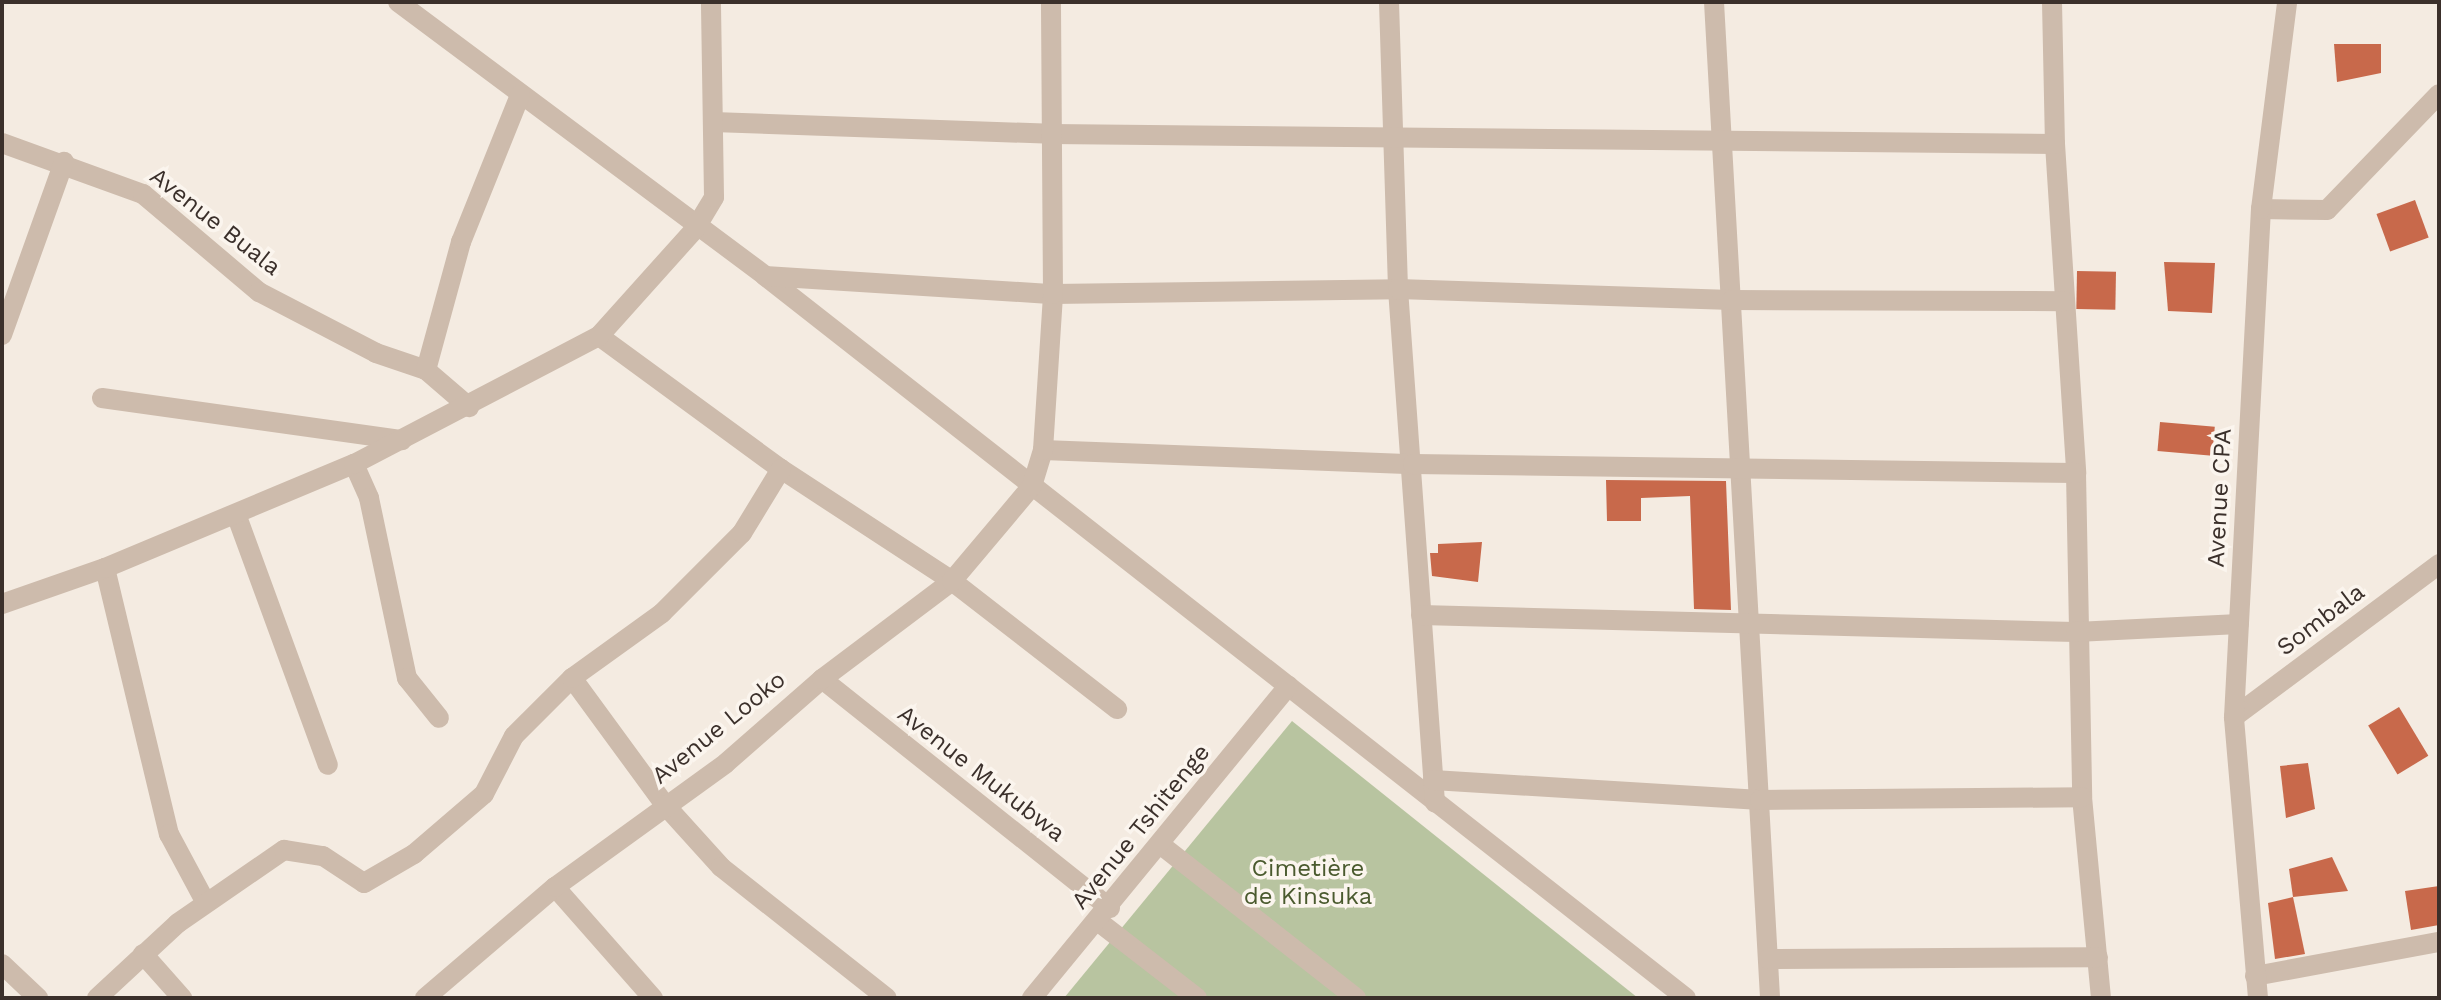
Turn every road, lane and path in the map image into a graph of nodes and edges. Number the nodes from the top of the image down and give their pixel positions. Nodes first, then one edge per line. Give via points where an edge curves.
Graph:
1 (398, 2) edge
2 (711, 2) edge
3 (1051, 2) edge
4 (1389, 2) edge
5 (1714, 2) edge
6 (2052, 2) edge
7 (2287, 2) edge
8 (2439, 94) edge
9 (520, 95) junction
10 (713, 122) junction
11 (1051, 134) junction
12 (1392, 137) junction
13 (1725, 137) junction
14 (2, 143) edge
15 (2055, 144) junction
16 (64, 162) junction
17 (2261, 209) junction
18 (695, 229) junction
19 (765, 276) junction
20 (1398, 289) junction
21 (1053, 294) junction
22 (1732, 300) junction
23 (2064, 301) junction
24 (2, 335) edge
25 (599, 336) junction
26 (426, 370) junction
27 (102, 398) dead end
28 (469, 407) junction
29 (402, 440) junction
30 (1043, 450) junction
31 (354, 464) junction
32 (1413, 464) junction
33 (1742, 467) junction
34 (781, 469) junction
35 (2076, 473) junction
36 (1032, 486) junction
37 (236, 514) junction
38 (2439, 564) edge
39 (105, 568) junction
40 (952, 581) junction
41 (2, 604) edge
42 (1421, 615) junction
43 (2239, 624) junction
44 (1752, 628) junction
45 (2076, 632) junction
46 (572, 678) junction
47 (822, 679) junction
48 (1288, 686) junction
49 (1117, 709) dead end
50 (2234, 717) junction
51 (439, 718) dead end
52 (328, 765) dead end
53 (1433, 780) junction
54 (2082, 797) junction
55 (1760, 800) junction
56 (1435, 803) junction
57 (665, 805) junction
58 (1161, 845) junction
59 (555, 887) junction
60 (206, 903) junction
61 (1104, 915) junction
62 (2439, 942) edge
63 (143, 954) junction
64 (2098, 957) junction
65 (1768, 959) junction
66 (2, 964) edge
67 (2255, 976) junction
68 (430, 997) edge
69 (38, 998) edge
70 (97, 998) edge
71 (182, 998) edge
72 (653, 998) edge
73 (887, 998) edge
74 (1032, 998) edge
75 (1197, 998) edge
76 (1356, 998) edge
77 (1686, 998) edge
78 (1770, 998) edge
79 (2101, 998) edge
80 (2258, 998) edge

1 - 9 street
2 - 10 street
3 - 11 street
4 - 12 street
5 - 13 street
6 - 15 street
7 - 17 street, Avenue CPA
8 - 17 street via 2327,210
9 - 18 street
9 - 26 street via 461,242
10 - 11 street
10 - 18 street via 714,197
11 - 12 street
11 - 21 street
12 - 13 street
12 - 20 street
13 - 15 street
13 - 22 street
14 - 16 street, Avenue Buala
15 - 23 street
16 - 24 street
16 - 26 street, Avenue Buala via 143,194 259,292 376,353
17 - 43 street, Avenue CPA
18 - 19 street
18 - 25 street
19 - 21 street
19 - 36 street
20 - 21 street
20 - 22 street
20 - 32 street
21 - 30 street
22 - 23 street
22 - 33 street
23 - 35 street
25 - 28 street
25 - 34 street
26 - 28 street, Avenue Buala
27 - 29 street
28 - 29 street
29 - 31 street
30 - 32 street
30 - 36 street
31 - 37 street
31 - 51 street via 369,498 407,678
32 - 33 street
32 - 42 street
33 - 35 street
33 - 44 street
34 - 40 street
34 - 46 street via 742,533 662,613
35 - 45 street
36 - 40 street, Avenue Looko
36 - 48 street
37 - 39 street
37 - 52 street
38 - 50 street, Sombala
39 - 41 street
39 - 60 street via 169,834
40 - 47 street, Avenue Looko
40 - 49 street
42 - 44 street
42 - 53 street
43 - 45 street
43 - 50 street, Avenue CPA
44 - 45 street
44 - 55 street
45 - 54 street
46 - 57 street
46 - 60 street via 514,736 484,794 373,882 352,879 307,850 284,850
47 - 57 street, Avenue Looko via 726,763
47 - 61 street, Avenue Mukubwa
48 - 56 street
48 - 58 street, Avenue Tshitenge
50 - 67 street, Avenue CPA
53 - 55 street
53 - 56 street
54 - 55 street
54 - 64 street
55 - 65 street
56 - 77 street
57 - 59 street, Avenue Looko
57 - 73 street via 721,867
58 - 61 street, Avenue Tshitenge
58 - 76 street
59 - 68 street, Avenue Looko
59 - 72 street
60 - 63 street
61 - 74 street, Avenue Tshitenge
61 - 75 street, Avenue Mukubwa
62 - 67 street
63 - 70 street
63 - 71 street
64 - 65 street
64 - 79 street
65 - 78 street
66 - 69 street
67 - 80 street, Avenue CPA

